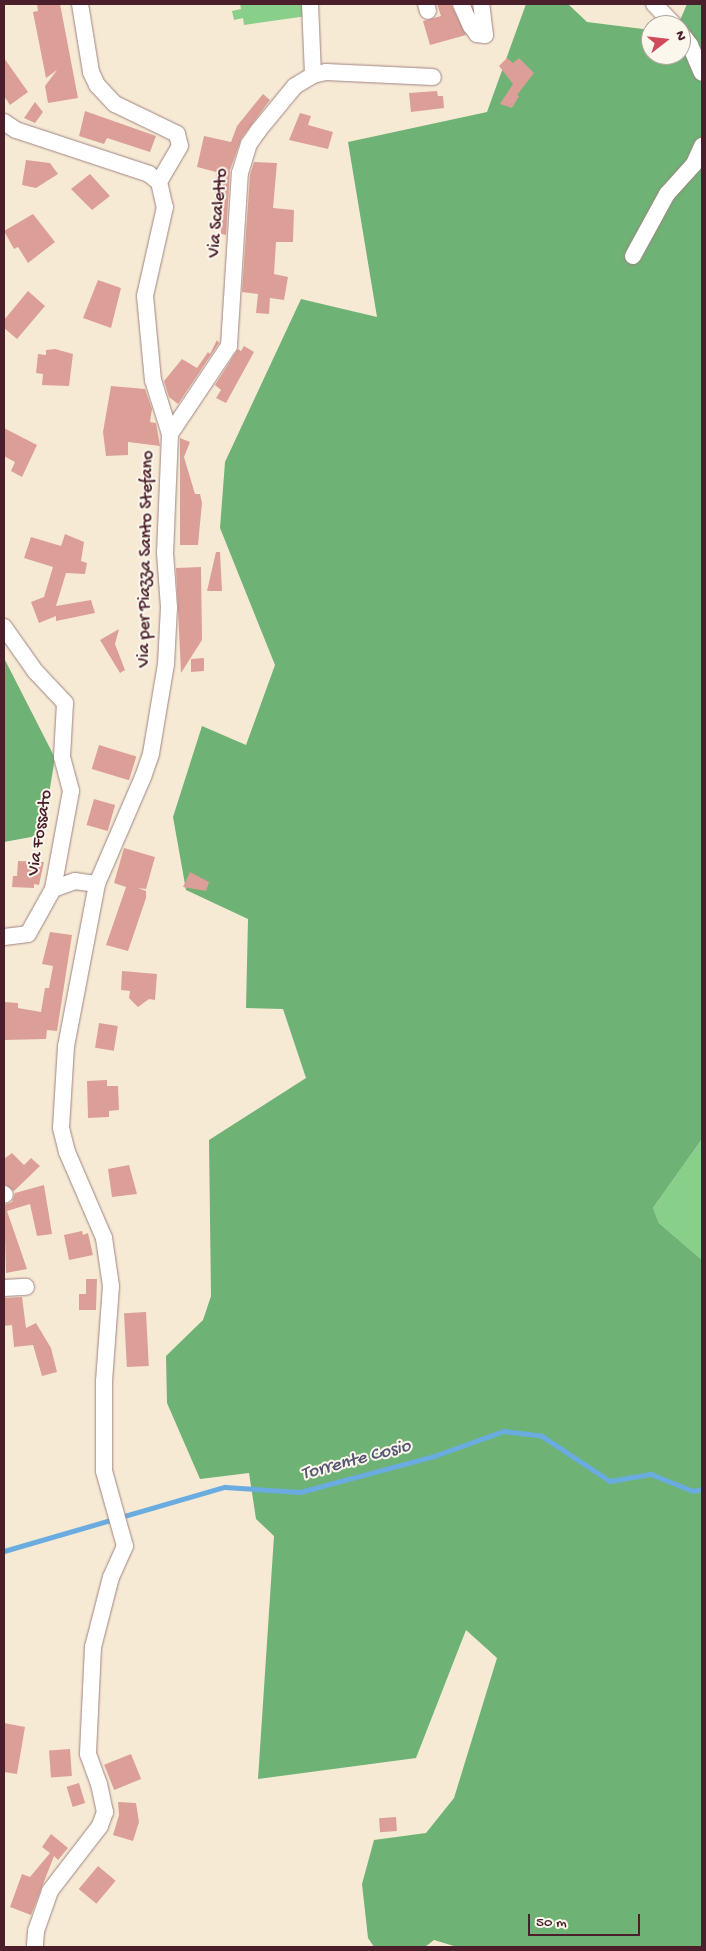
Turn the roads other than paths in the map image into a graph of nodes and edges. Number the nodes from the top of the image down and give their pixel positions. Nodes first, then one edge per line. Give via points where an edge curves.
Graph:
1 (80, 4) edge
2 (310, 4) edge
3 (461, 4) edge
4 (481, 4) edge
5 (654, 4) edge
6 (664, 15) edge
7 (691, 47) edge
8 (702, 73) edge
9 (313, 75) junction
10 (433, 77) dead end
11 (4, 122) edge
12 (702, 146) edge
13 (159, 182) junction
14 (633, 256) dead end
15 (170, 434) junction
16 (4, 626) edge
17 (97, 884) junction
18 (53, 889) junction
19 (4, 937) edge
20 (26, 1287) dead end
21 (4, 1288) edge
22 (35, 1947) edge

1 - 13 street via 91,72 97,85 115,104 177,134 180,146
2 - 9 street
3 - 4 street via 477,34 485,35
5 - 6 street
7 - 8 street
9 - 10 street via 326,72
9 - 15 street, Via Scaletto via 294,86 249,144 240,173 229,346
11 - 13 street via 16,130 149,174
12 - 14 street via 694,164 667,194
13 - 15 street via 165,207 145,296 153,380
15 - 17 street, Via per Piazza Santo Stefano via 164,553 169,607 166,664 148,762
16 - 18 street, Via Fossato via 35,671 65,703 62,756 71,791
17 - 18 street via 75,882
17 - 22 street, Via per Piazza Santo Stefano via 66,1046 61,1128 67,1152 104,1238 109,1265 104,1471 125,1546 111,1577 93,1647 88,1754 99,1784 104,1812 100,1826 50,1891 36,1931
18 - 19 street, Via Fossato via 28,934
20 - 21 street

